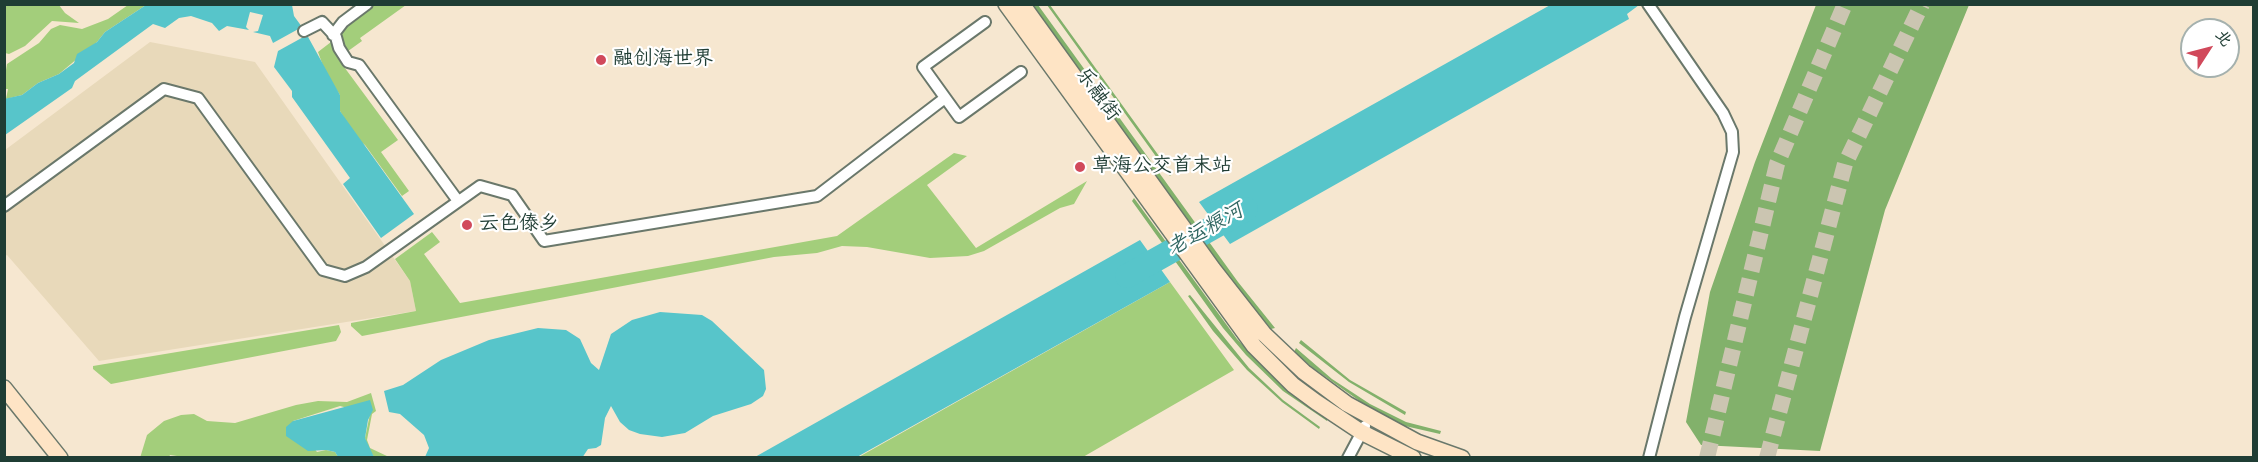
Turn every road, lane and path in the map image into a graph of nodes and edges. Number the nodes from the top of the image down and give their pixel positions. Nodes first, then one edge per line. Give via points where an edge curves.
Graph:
1 (367, 4) edge
2 (1006, 4) edge
3 (1022, 4) edge
4 (1648, 4) edge
5 (985, 22) dead end
6 (304, 31) dead end
7 (333, 35) junction
8 (1021, 72) dead end
9 (945, 98) junction
10 (458, 201) junction
11 (4, 206) edge
12 (1159, 206) junction
13 (1208, 273) junction
14 (4, 388) edge
15 (1370, 418) junction
16 (1361, 432) junction
17 (60, 458) edge
18 (1348, 458) edge
19 (1413, 458) edge
20 (1462, 458) edge
21 (1649, 458) edge

1 - 7 street
2 - 12 street, 乐融街
3 - 12 street, 乐融街
4 - 21 street via 1732,132 1732,152 1684,317
5 - 9 street via 923,67
6 - 7 street via 321,22
7 - 10 street via 348,62 359,65
8 - 9 street via 959,117
9 - 10 street via 817,196 544,241 512,195 480,186
10 - 11 street via 366,267 345,276 323,270 198,98 164,89
12 - 13 street
13 - 15 street via 1282,353 1324,388
13 - 16 street via 1236,324 1273,366
14 - 17 street
15 - 16 street
15 - 20 street
16 - 18 street
16 - 19 street

